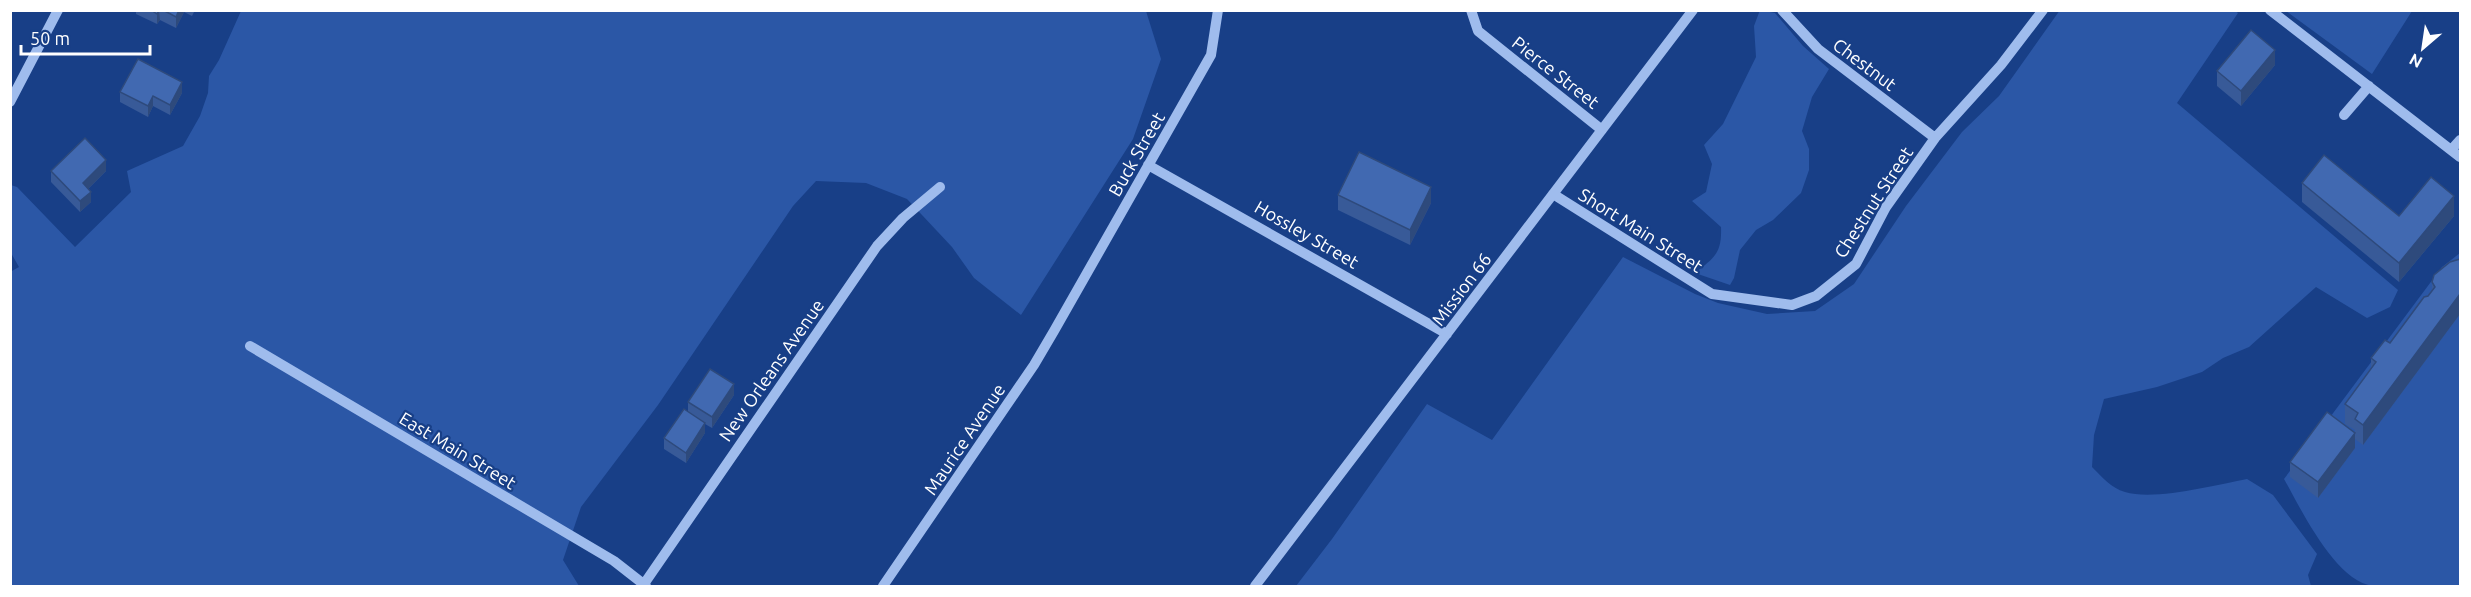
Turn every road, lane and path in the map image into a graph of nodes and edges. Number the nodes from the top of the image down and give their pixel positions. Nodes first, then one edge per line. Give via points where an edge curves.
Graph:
1 (58, 10) edge
2 (1218, 10) edge
3 (1471, 10) edge
4 (1693, 10) edge
5 (1782, 10) edge
6 (2043, 10) edge
7 (2270, 10) edge
8 (2368, 86) junction
9 (10, 102) edge
10 (2344, 115) dead end
11 (1602, 130) junction
12 (1935, 138) junction
13 (2460, 140) edge
14 (2451, 150) junction
15 (2460, 157) edge
16 (1148, 165) junction
17 (940, 187) dead end
18 (1553, 194) junction
19 (1712, 294) joint
20 (1068, 308) joint
21 (1447, 334) junction
22 (250, 346) dead end
23 (645, 585) edge
24 (884, 586) edge
25 (1255, 586) edge

1 - 9 street
2 - 16 street, Buck Street via 1211,55
3 - 11 street, Pierce Street via 1478,31
4 - 11 street, Mission 66
5 - 12 street, Chestnut via 1818,49
6 - 12 street, Chestnut Street via 2001,65
7 - 8 street
8 - 10 street
8 - 14 street
11 - 18 street, Mission 66
12 - 19 street, Chestnut Street via 1886,207 1856,264 1816,296 1792,305
13 - 14 street
14 - 15 street
16 - 20 street, Buck Street
16 - 21 street, Hossley Street
17 - 23 street, New Orleans Avenue via 877,246
18 - 19 street, Short Main Street
18 - 21 street, Mission 66
20 - 24 street, Maurice Avenue
21 - 25 street, Mission 66
22 - 23 street, East Main Street via 614,561

